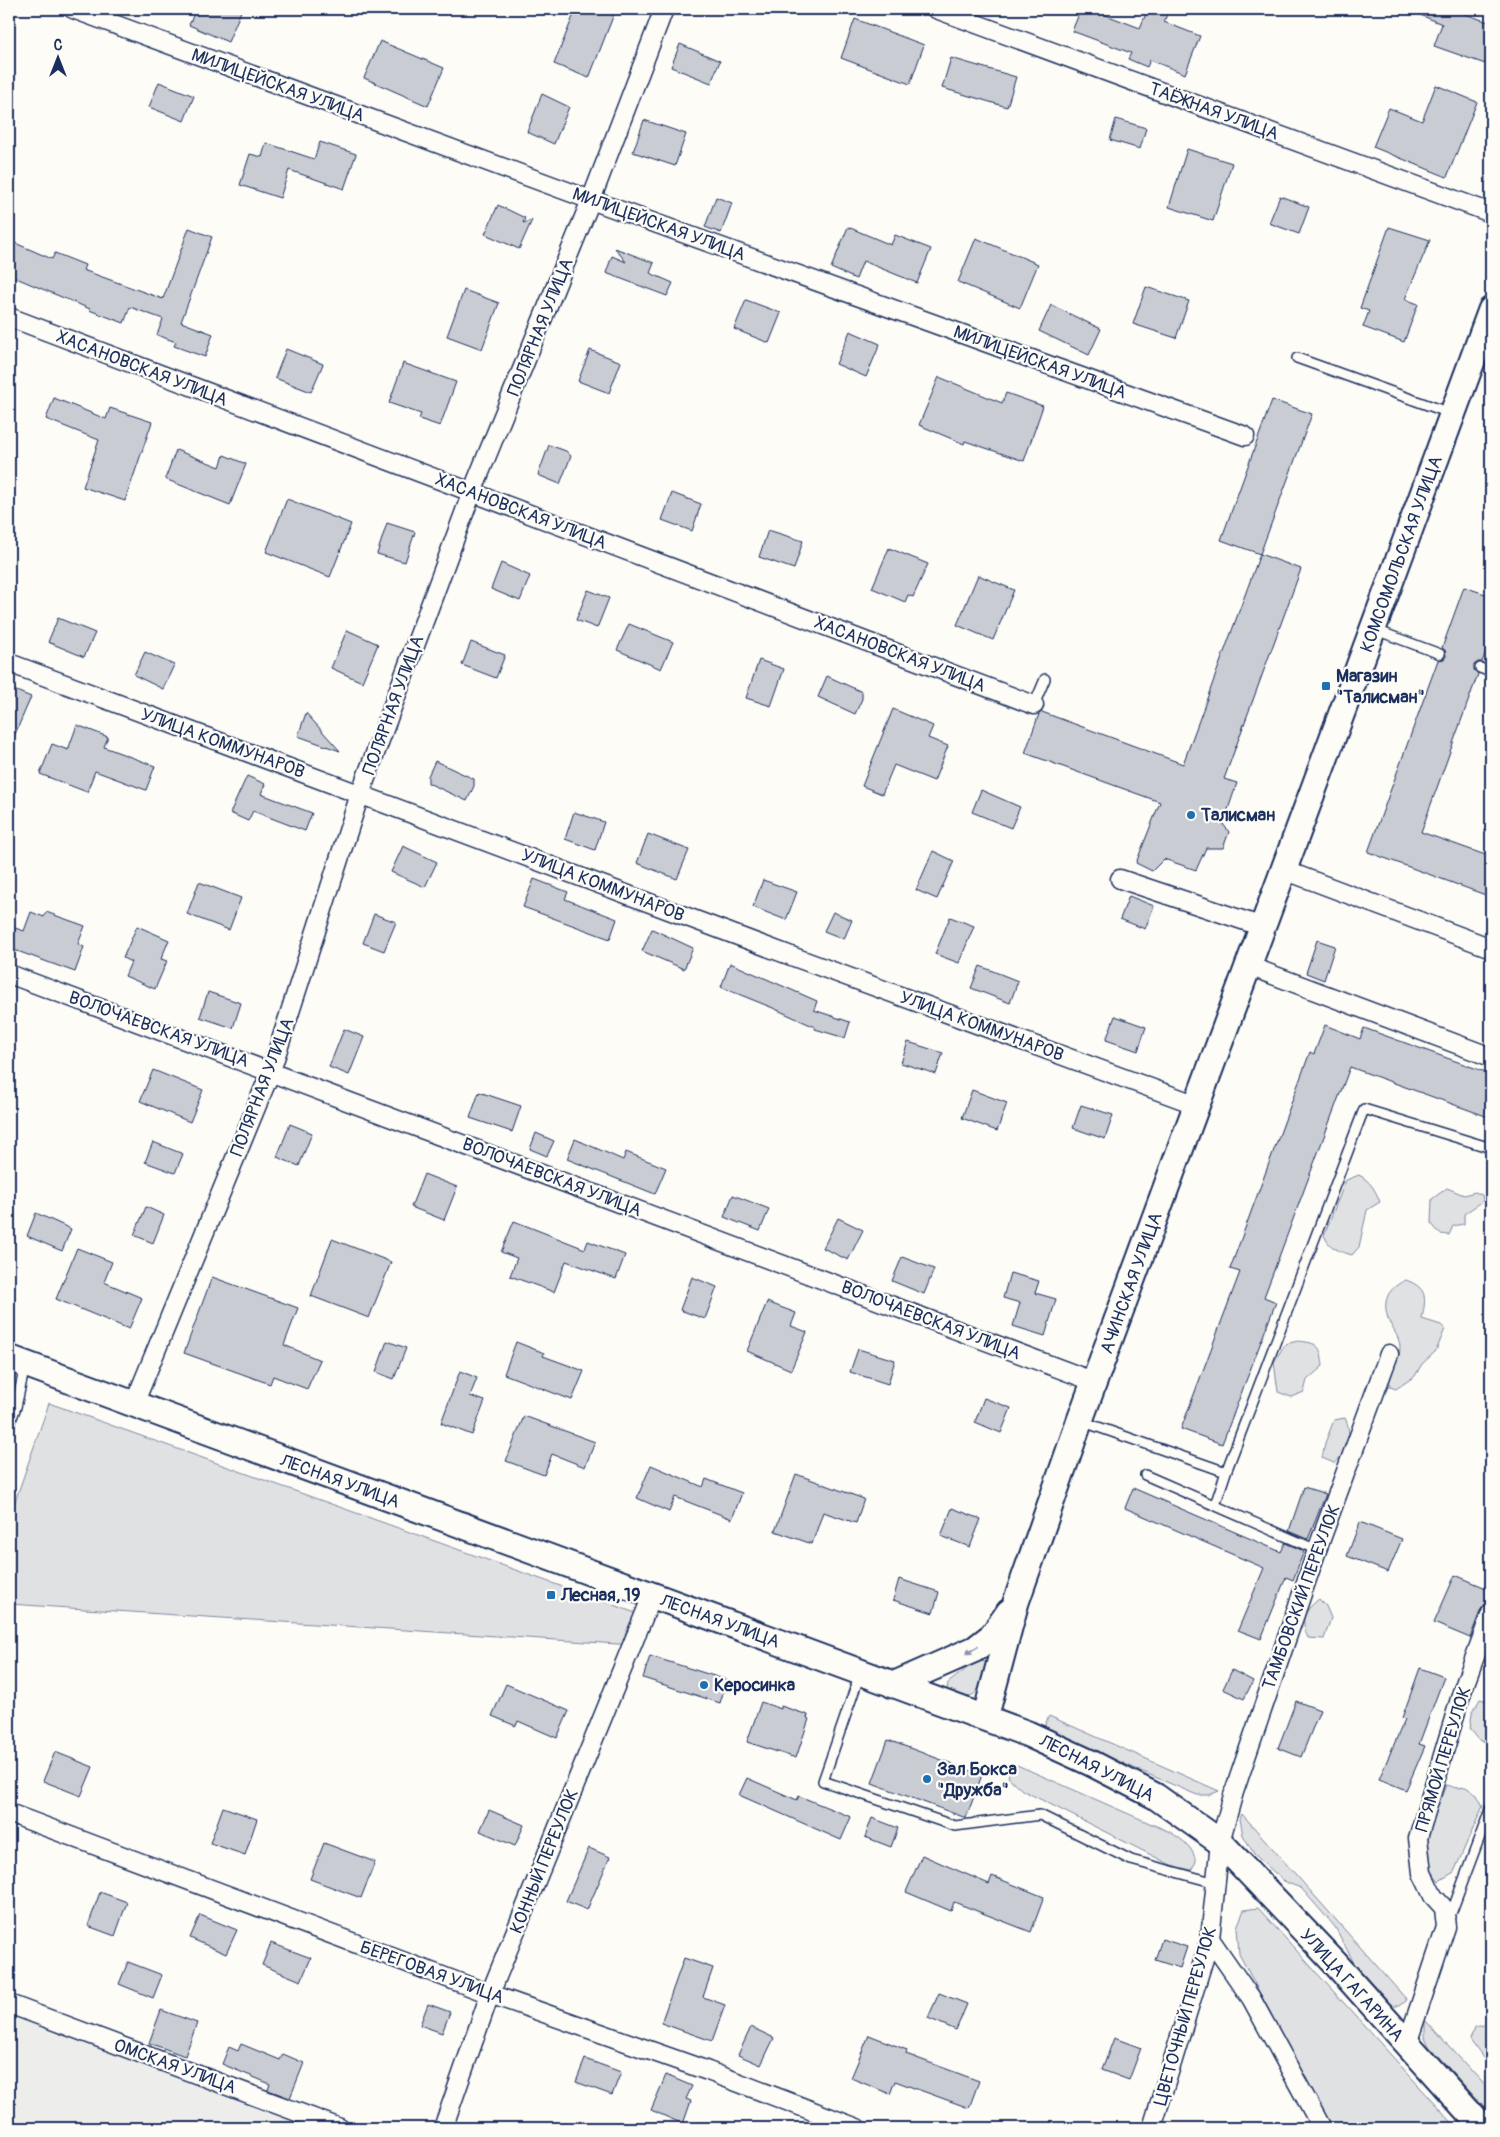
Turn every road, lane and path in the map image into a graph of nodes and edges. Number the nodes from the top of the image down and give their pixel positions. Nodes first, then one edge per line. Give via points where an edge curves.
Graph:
1 (73, 9) edge
2 (664, 9) edge
3 (936, 9) edge
4 (591, 200) junction
5 (1491, 213) edge
6 (1491, 310) edge
7 (9, 317) edge
8 (1297, 358) dead end
9 (1453, 414) junction
10 (1245, 436) dead end
11 (472, 492) junction
12 (1373, 629) junction
13 (1440, 654) dead end
14 (9, 663) edge
15 (1480, 668) dead end
16 (1491, 672) edge
17 (1044, 679) dead end
18 (1034, 705) joint
19 (360, 794) junction
20 (1284, 870) junction
21 (1120, 879) dead end
22 (1263, 927) junction
23 (1491, 948) edge
24 (1249, 966) junction
25 (9, 974) edge
26 (1491, 1057) edge
27 (271, 1071) junction
28 (1197, 1105) junction
29 (1491, 1148) edge
30 (1389, 1354) dead end
31 (17, 1361) edge
32 (1095, 1382) junction
33 (134, 1404) junction
34 (1080, 1420) junction
35 (9, 1426) edge
36 (1226, 1472) junction
37 (1145, 1475) dead end
38 (1215, 1505) junction
39 (1317, 1550) junction
40 (652, 1596) junction
41 (1016, 1602) junction
42 (1491, 1613) edge
43 (860, 1673) junction
44 (893, 1685) junction
45 (985, 1718) junction
46 (1491, 1807) edge
47 (9, 1813) edge
48 (1220, 1842) junction
49 (1216, 1884) junction
50 (1446, 1927) junction
51 (1210, 1939) junction
52 (490, 1994) junction
53 (9, 2004) edge
54 (1407, 2044) junction
55 (340, 2128) edge
56 (443, 2128) edge
57 (857, 2128) edge
58 (1152, 2128) edge
59 (1322, 2128) edge
60 (1483, 2128) edge

1 - 4 street, МИЛИЦЕЙСКАЯ УЛИЦА
2 - 4 street, ПОЛЯРНАЯ УЛИЦА
3 - 5 street, ТАЁЖНАЯ УЛИЦА
4 - 10 street, МИЛИЦЕЙСКАЯ УЛИЦА
4 - 11 street, ПОЛЯРНАЯ УЛИЦА
6 - 9 street, КОМСОМОЛЬСКАЯ УЛИЦА
7 - 11 street, ХАСАНОВСКАЯ УЛИЦА
8 - 9 lane
9 - 12 street, КОМСОМОЛЬСКАЯ УЛИЦА
11 - 18 street, ХАСАНОВСКАЯ УЛИЦА
11 - 19 street, ПОЛЯРНАЯ УЛИЦА
12 - 13 lane
12 - 20 street, КОМСОМОЛЬСКАЯ УЛИЦА
14 - 19 street, УЛИЦА КОММУНАРОВ
15 - 16 lane
17 - 18 lane
19 - 27 street, ПОЛЯРНАЯ УЛИЦА
19 - 28 street, УЛИЦА КОММУНАРОВ
20 - 22 street, КОМСОМОЛЬСКАЯ УЛИЦА
20 - 23 street
21 - 22 street
22 - 24 street, КОМСОМОЛЬСКАЯ УЛИЦА
24 - 26 street
24 - 28 street, АЧИНСКАЯ УЛИЦА
25 - 27 street, ВОЛОЧАЕВСКАЯ УЛИЦА
27 - 32 street, ВОЛОЧАЕВСКАЯ УЛИЦА
27 - 33 street, ПОЛЯРНАЯ УЛИЦА
28 - 32 street, АЧИНСКАЯ УЛИЦА
29 - 36 lane via 1364,1109
30 - 39 street, ТАМБОВСКИЙ ПЕРЕУЛОК
31 - 33 street, ЛЕСНАЯ УЛИЦА
31 - 35 lane via 16,1407
32 - 34 street, АЧИНСКАЯ УЛИЦА
33 - 40 street, ЛЕСНАЯ УЛИЦА
34 - 36 lane
34 - 41 street, АЧИНСКАЯ УЛИЦА
36 - 38 lane
37 - 38 lane
38 - 39 lane
39 - 48 street, ТАМБОВСКИЙ ПЕРЕУЛОК via 1255,1728
40 - 43 street, ЛЕСНАЯ УЛИЦА
40 - 52 street, КОННЫЙ ПЕРЕУЛОК
41 -> 44 street, АЧИНСКАЯ УЛИЦА via 993,1635 975,1649
41 - 45 street, АЧИНСКАЯ УЛИЦА
42 - 50 street, ПРЯМОЙ ПЕРЕУЛОК via 1462,1692 1418,1838 1422,1873 1433,1896 1444,1908
43 - 44 street, ЛЕСНАЯ УЛИЦА
43 - 49 lane via 823,1781 955,1826 1040,1815 1131,1860
44 - 45 street, ЛЕСНАЯ УЛИЦА
45 - 48 street, ЛЕСНАЯ УЛИЦА via 1028,1734 1155,1796
46 - 50 lane
47 - 52 street, БЕРЕГОВАЯ УЛИЦА
48 - 49 street, ЦВЕТОЧНЫЙ ПЕРЕУЛОК
48 - 54 street, УЛИЦА ГАГАРИНА
49 - 51 street, ЦВЕТОЧНЫЙ ПЕРЕУЛОК
50 - 54 street
51 - 58 street, ЦВЕТОЧНЫЙ ПЕРЕУЛОК
51 - 59 street via 1252,1998
52 - 56 street, КОННЫЙ ПЕРЕУЛОК
52 - 57 street, БЕРЕГОВАЯ УЛИЦА
53 - 55 street, ОМСКАЯ УЛИЦА
54 - 60 street, УЛИЦА ГАГАРИНА

